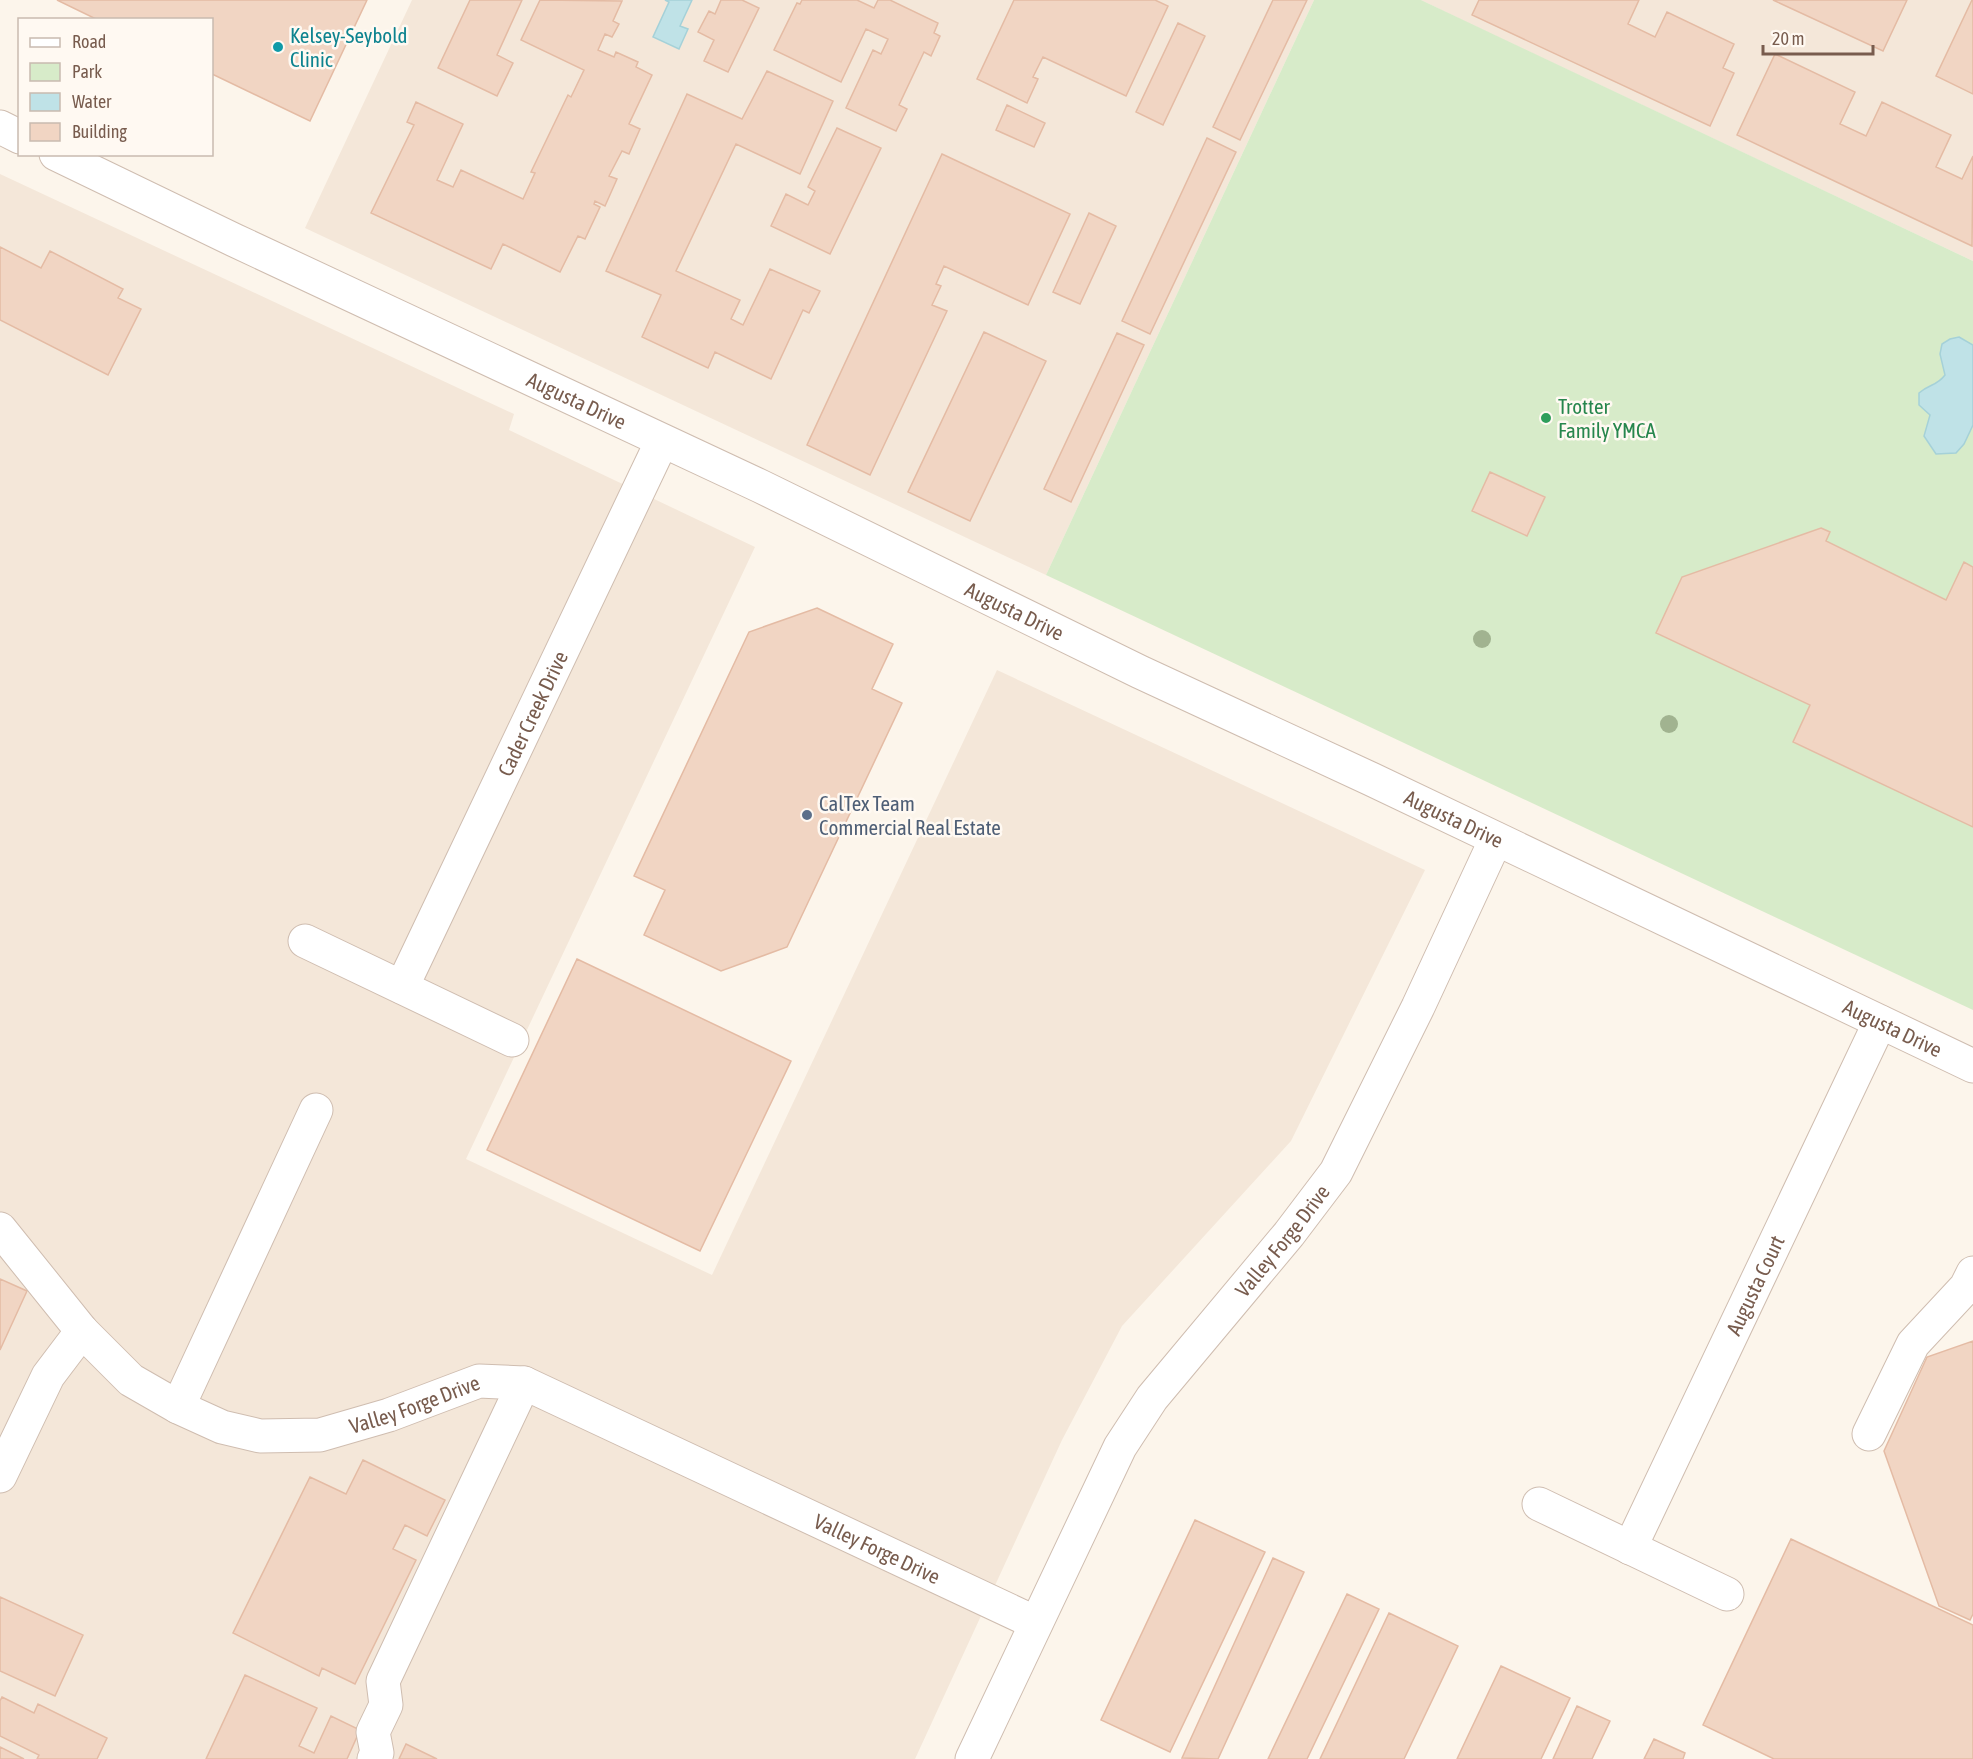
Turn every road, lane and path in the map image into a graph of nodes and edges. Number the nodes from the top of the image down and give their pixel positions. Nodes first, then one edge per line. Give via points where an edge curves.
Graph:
1 (0, 127) edge
2 (18, 136) edge
3 (60, 156) edge
4 (662, 441) junction
5 (1496, 839) junction
6 (305, 941) dead end
7 (402, 987) junction
8 (1881, 1022) junction
9 (512, 1040) dead end
10 (1973, 1066) edge
11 (316, 1110) dead end
12 (0, 1229) edge
13 (1971, 1283) edge
14 (82, 1331) junction
15 (524, 1383) junction
16 (178, 1407) junction
17 (1869, 1434) dead end
18 (0, 1476) edge
19 (1539, 1504) dead end
20 (1630, 1548) junction
21 (1727, 1594) dead end
22 (1036, 1623) junction
23 (374, 1759) edge
24 (972, 1759) edge

1 - 2 street
3 - 4 street, Augusta Drive
4 - 5 street, Augusta Drive
4 - 7 street, Cader Creek Drive
5 - 8 street, Augusta Drive
5 - 22 street, Valley Forge Drive via 1336,1172 1152,1398 1120,1447
6 - 7 street
7 - 9 street
8 - 10 street, Augusta Drive
8 - 20 street, Augusta Court
11 - 16 street
12 - 14 street, Valley Forge Drive
13 - 17 street via 1913,1344
14 - 16 street, Valley Forge Drive via 131,1380
14 - 18 street via 48,1376
15 - 16 street, Valley Forge Drive via 479,1381 389,1415 320,1435 260,1436 222,1426
15 - 22 street, Valley Forge Drive
15 - 23 street via 383,1681 386,1705 373,1732
19 - 20 street
20 - 21 street
22 - 24 street, Valley Forge Drive

